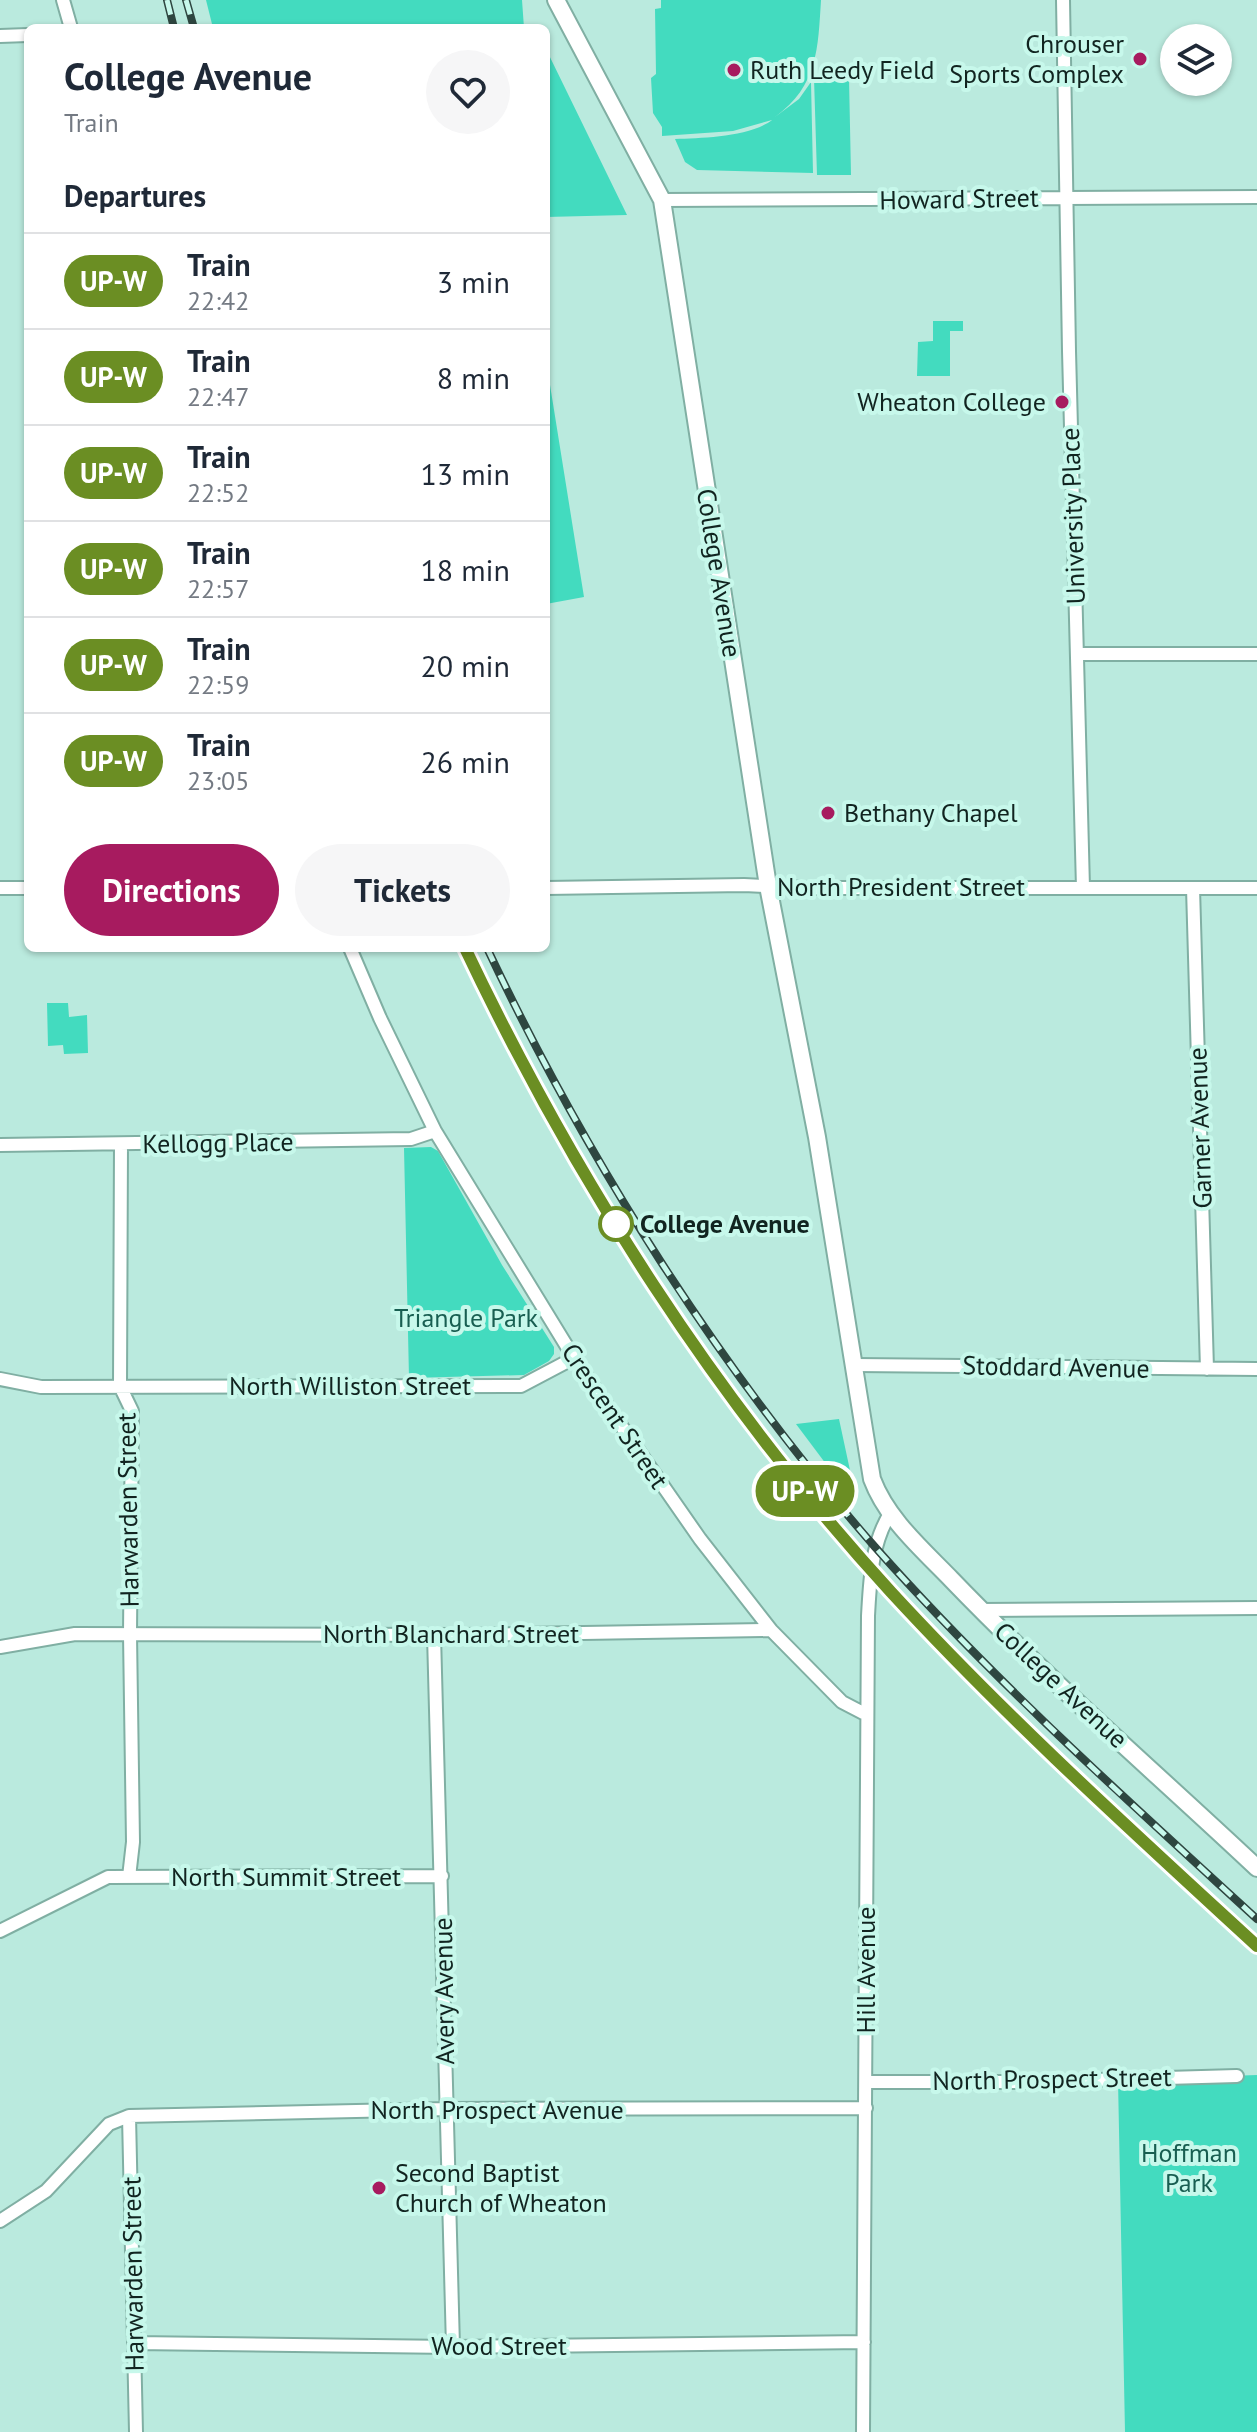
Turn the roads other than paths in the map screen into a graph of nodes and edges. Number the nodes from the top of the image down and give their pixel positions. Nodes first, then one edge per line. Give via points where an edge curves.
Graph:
1 (63, 0) edge
2 (556, 0) edge
3 (1063, 0) edge
4 (70, 24) edge
5 (24, 35) edge
6 (0, 36) edge
7 (1067, 197) junction
8 (1257, 197) edge
9 (662, 200) junction
10 (1077, 654) junction
11 (1257, 654) edge
12 (768, 886) junction
13 (0, 888) edge
14 (24, 888) edge
15 (550, 888) edge
16 (1083, 888) junction
17 (1193, 888) junction
18 (1257, 888) edge
19 (352, 952) edge
20 (435, 1131) junction
21 (121, 1144) junction
22 (0, 1145) edge
23 (574, 1358) junction
24 (855, 1365) junction
25 (1207, 1369) junction
26 (1257, 1369) edge
27 (0, 1379) edge
28 (120, 1386) junction
29 (891, 1512) junction
30 (1257, 1608) edge
31 (980, 1610) junction
32 (771, 1630) junction
33 (130, 1634) junction
34 (434, 1635) junction
35 (0, 1647) edge
36 (867, 1715) junction
37 (1257, 1868) edge
38 (442, 1876) junction
39 (129, 1877) junction
40 (0, 1931) edge
41 (1237, 2076) dead end
42 (866, 2082) junction
43 (866, 2108) junction
44 (447, 2109) junction
45 (129, 2116) junction
46 (0, 2221) edge
47 (864, 2342) junction
48 (134, 2343) junction
49 (453, 2347) junction
50 (136, 2432) edge
51 (863, 2432) edge

1 - 4 street
2 - 9 street, College Avenue
3 - 7 street, University Place
5 - 6 street
7 - 8 street, Howard Street
7 - 9 street, Howard Street
7 - 10 street, University Place
9 - 12 street, College Avenue
10 - 11 street
10 - 16 street, University Place
12 - 15 street, North President Street
12 - 16 street, North President Street
12 - 24 street, College Avenue
13 - 14 street
16 - 17 street, North President Street
17 - 18 street, North President Street
17 - 25 street, Garner Avenue
19 - 20 street, Crescent Street
20 - 21 street, Kellogg Place via 411,1139
20 - 23 street, Crescent Street
21 - 22 street, Kellogg Place
21 - 28 street, Harwarden Street
23 - 28 street, North Williston Street via 521,1386
23 - 32 street, Crescent Street via 700,1539
24 - 25 street, Stoddard Avenue
24 - 29 street, College Avenue via 872,1479
25 - 26 street, Stoddard Avenue
27 - 28 street, North Williston Street via 41,1387
28 - 33 street, Harwarden Street via 132,1411
29 - 31 street, College Avenue
29 - 36 street, Hill Avenue via 882,1526 871,1582
30 - 31 street
31 - 37 street, College Avenue
32 - 34 street, North Blanchard Street
32 - 36 street, Crescent Street via 842,1702
33 - 34 street, North Blanchard Street
33 - 35 street, North Blanchard Street via 75,1634
33 - 39 street, Harwarden Street
34 - 38 street, Avery Avenue
36 - 42 street, Hill Avenue
38 - 39 street, North Summit Street
38 - 44 street, Avery Avenue
39 - 40 street, North Summit Street via 108,1877
41 - 42 street, North Prospect Street
42 - 43 street, Hill Avenue
43 - 44 street, North Prospect Avenue
43 - 47 street, Hill Avenue
44 - 45 street, North Prospect Avenue
44 - 49 street, Avery Avenue
45 - 46 street via 109,2124 46,2191
45 - 48 street, Harwarden Street
47 - 49 street, Wood Street
47 - 51 street, Hill Avenue
48 - 49 street, Wood Street
48 - 50 street, Harwarden Street

